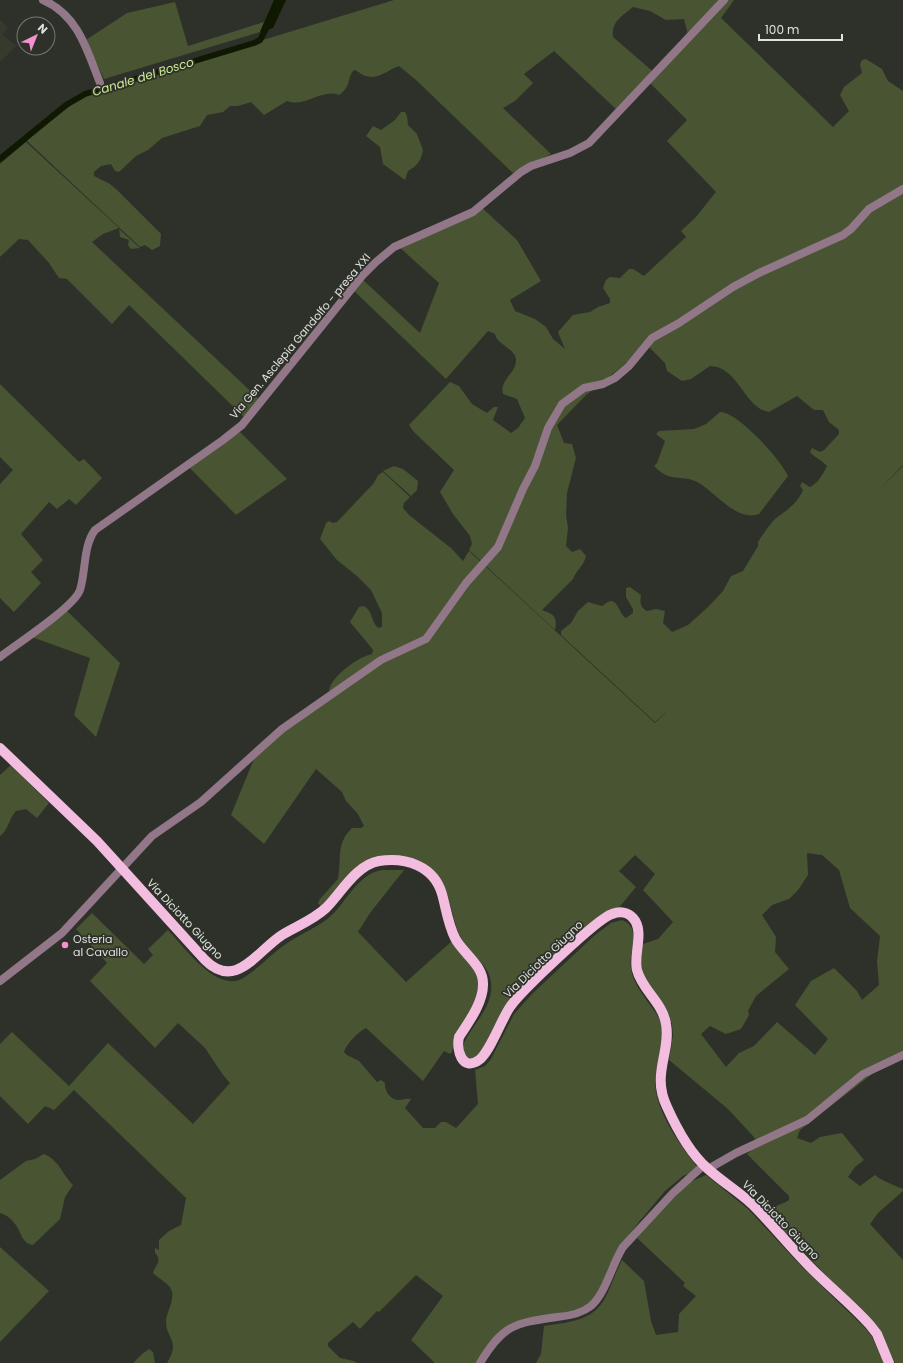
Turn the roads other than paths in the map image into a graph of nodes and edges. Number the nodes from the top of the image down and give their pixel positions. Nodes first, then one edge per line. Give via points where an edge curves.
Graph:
1 (43, 0) edge
2 (724, 0) edge
3 (100, 83) dead end
4 (903, 189) edge
5 (0, 657) edge
6 (0, 748) edge
7 (122, 869) junction
8 (0, 981) edge
9 (903, 1055) edge
10 (706, 1167) junction
11 (480, 1363) edge
12 (889, 1363) edge

1 - 3 street via 58,7 71,22
2 - 5 street, Via Gen. Asclepia Gandolfo - presa XXI via 589,143 570,153 531,166 473,212 401,243 380,258 362,276 242,425 95,530 90,538 82,582 75,598
4 - 7 street via 869,209 843,235 759,273 652,338 616,378 584,388 562,404 545,434 535,466 498,547 466,583 426,639 380,660 294,719 202,802 152,836
6 - 7 main road, Via Diciotto Giugno via 97,841
7 - 8 street via 62,933
7 - 10 main road, Via Diciotto Giugno via 210,966 228,972 248,965 281,936 316,916 369,864 394,860 419,866 436,880 454,936 477,964 483,979 482,994 459,1037 460,1056 465,1062 475,1062 485,1054 502,1019 523,992 603,919 613,914 627,914 638,926 635,962 637,971 645,988 661,1010 666,1024 660,1079 663,1100 688,1143
9 - 10 street via 863,1074 807,1120
10 - 11 street via 673,1194 623,1247 597,1300 578,1314 513,1326 493,1342
10 - 12 main road, Via Diciotto Giugno via 751,1204 812,1269 861,1315 877,1334

